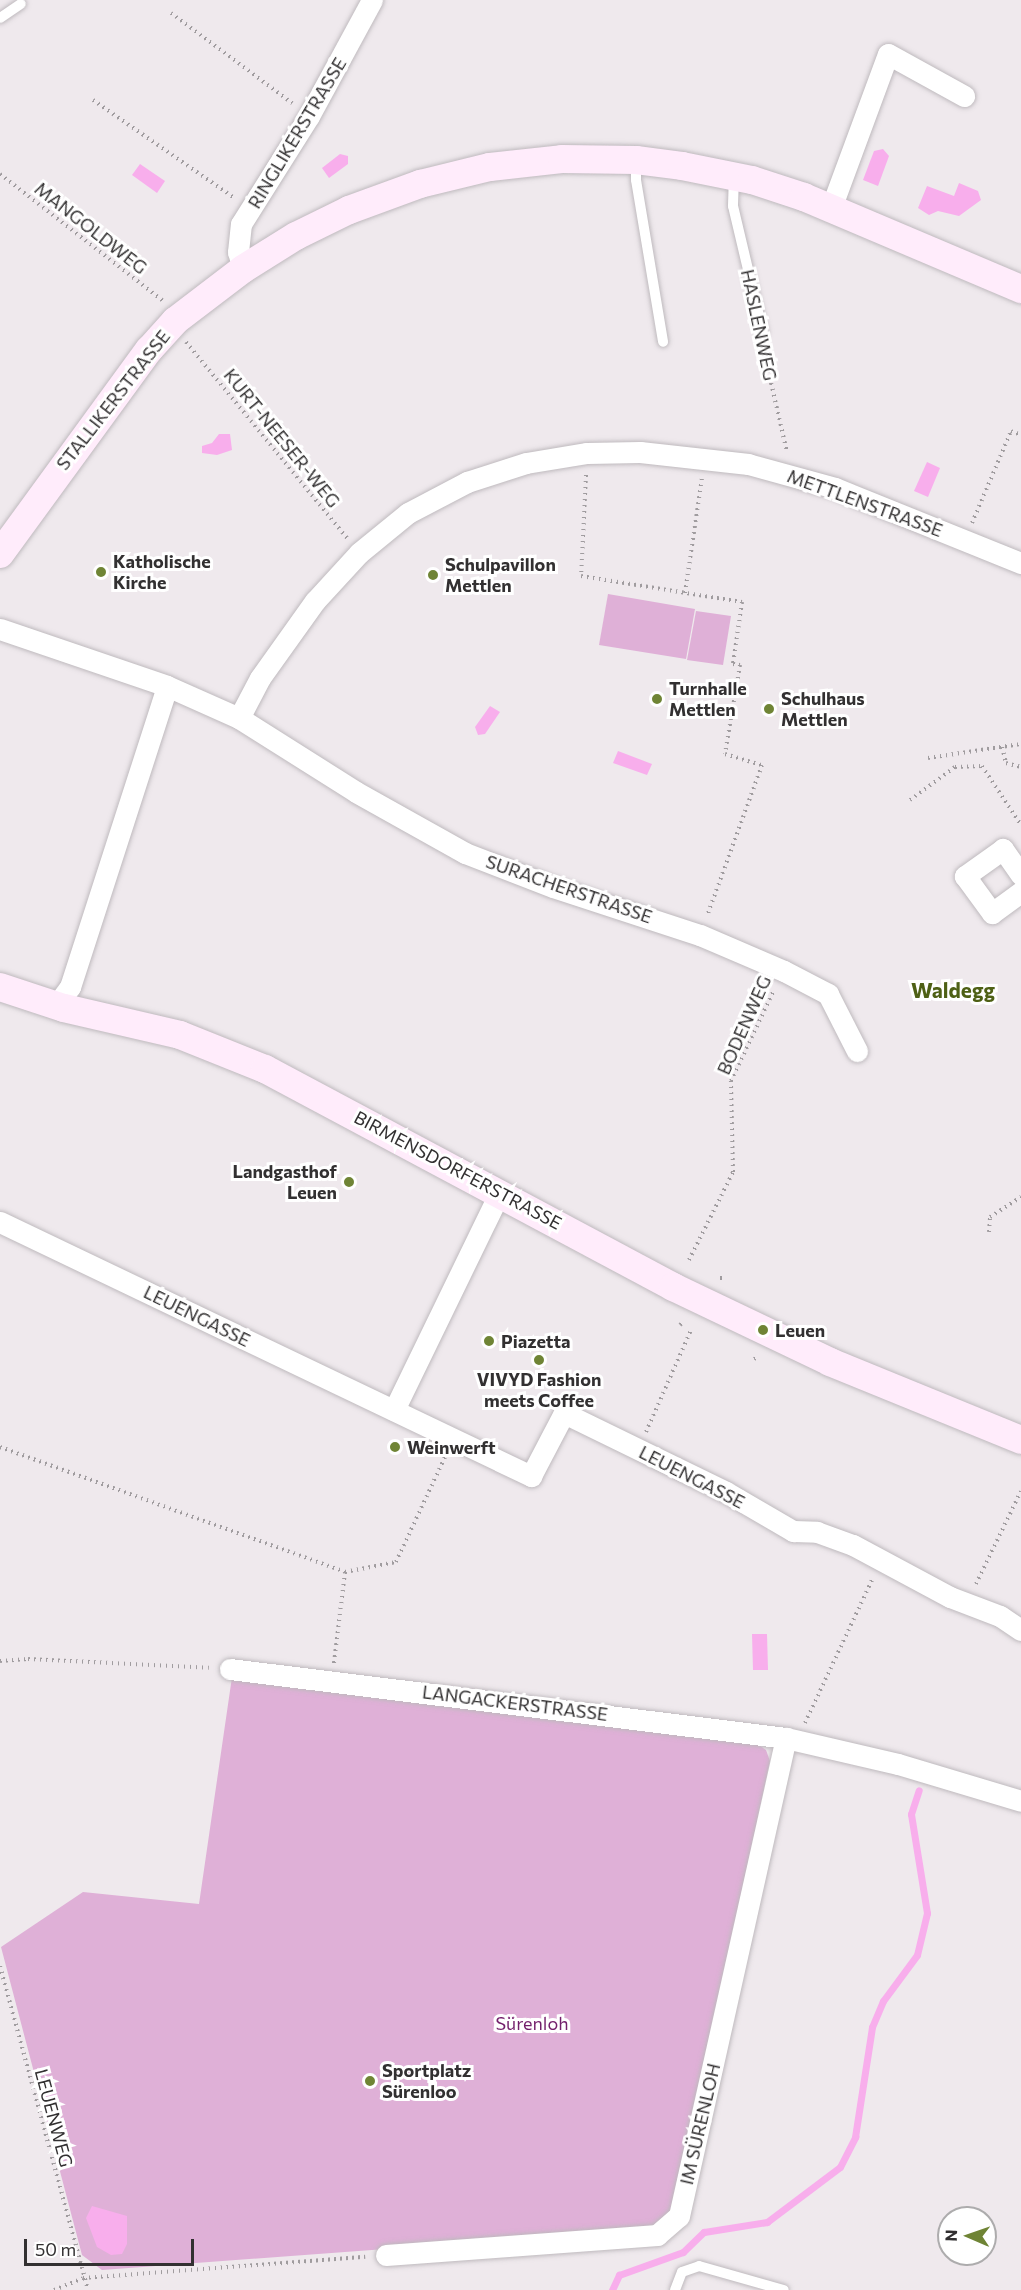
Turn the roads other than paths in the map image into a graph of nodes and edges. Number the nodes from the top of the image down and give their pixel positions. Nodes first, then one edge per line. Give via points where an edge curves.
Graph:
1 (372, 0) edge
2 (21, 4) dead end
3 (0, 18) edge
4 (964, 96) dead end
5 (636, 160) junction
6 (734, 176) junction
7 (831, 208) junction
8 (243, 269) junction
9 (1021, 289) edge
10 (763, 333) road end
11 (663, 342) dead end
12 (0, 554) edge
13 (1021, 563) edge
14 (0, 629) edge
15 (167, 686) junction
16 (239, 718) junction
17 (1021, 874) edge
18 (1021, 892) edge
19 (0, 987) edge
20 (56, 1006) junction
21 (857, 1051) dead end
22 (500, 1192) junction
23 (0, 1222) edge
24 (394, 1410) junction
25 (1021, 1440) edge
26 (1021, 1630) edge
27 (230, 1669) road end
28 (791, 1739) junction
29 (1021, 1801) edge
30 (386, 2255) road end
31 (675, 2290) edge
32 (784, 2290) edge

1 - 8 street, RINGLIKERSTRASSE via 309,116 250,209 238,239
2 - 3 lane
4 - 7 street via 888,54
5 - 6 main road, STALLIKERSTRASSE
5 - 8 main road, STALLIKERSTRASSE via 522,163 420,184 324,222
5 - 11 lane
6 - 7 main road, STALLIKERSTRASSE
6 - 10 lane, HASLENWEG via 733,206
7 - 9 main road, STALLIKERSTRASSE
8 - 12 main road, STALLIKERSTRASSE via 162,334
13 - 16 street, METTLENSTRASSE via 791,475 705,457 587,453 526,463 467,482 408,513 359,553 315,601 260,678
14 - 15 street, SURACHERSTRASSE
15 - 16 street, SURACHERSTRASSE
15 - 20 street via 70,987
16 - 21 street, SURACHERSTRASSE via 356,792 465,853 553,887 700,935 828,994
17 - 18 street via 1003,849 965,876 992,914
19 - 20 main road, BIRMENSDORFERSTRASSE
20 - 22 main road, BIRMENSDORFERSTRASSE via 146,1025 227,1052 313,1092
22 - 24 street
22 - 25 main road, BIRMENSDORFERSTRASSE via 673,1287 901,1392
23 - 24 street, LEUENGASSE
24 - 26 street, LEUENGASSE via 531,1476 564,1413 793,1531 828,1534 1000,1616
27 - 28 street, LANGACKERSTRASSE
28 - 29 street, LANGACKERSTRASSE via 898,1764
28 - 30 street, IM SÜRENLOH via 679,2216 657,2235
31 - 32 lane via 682,2272 699,2266

